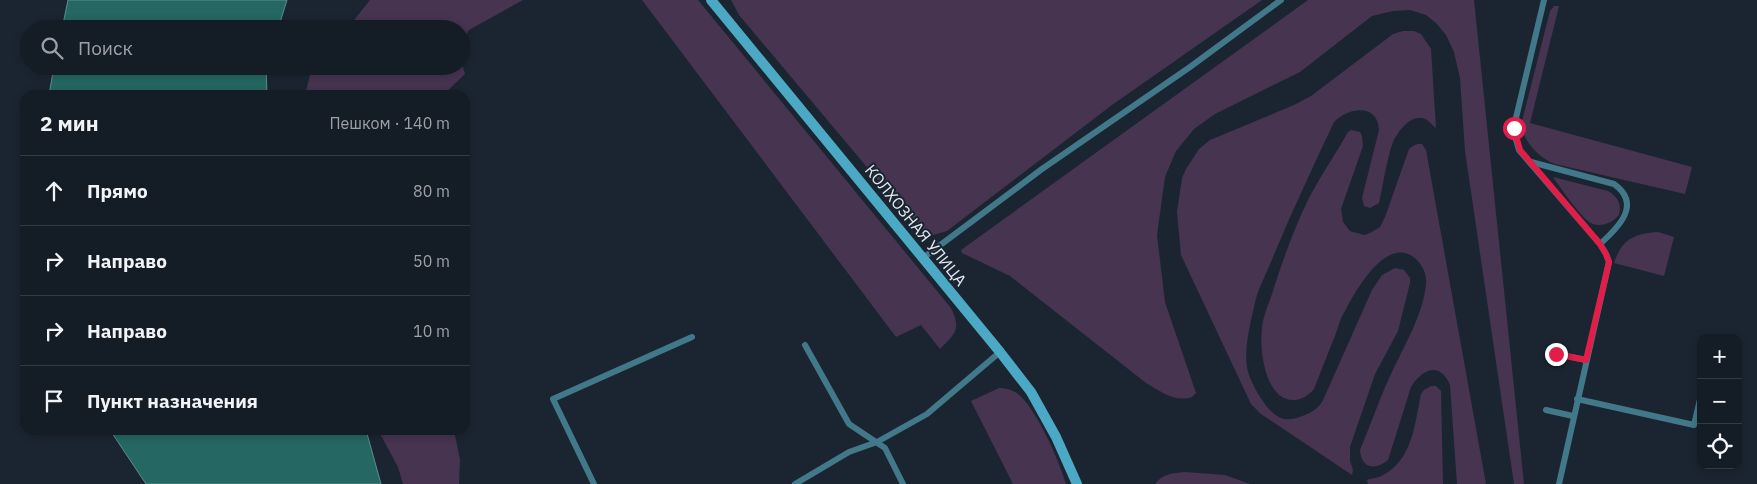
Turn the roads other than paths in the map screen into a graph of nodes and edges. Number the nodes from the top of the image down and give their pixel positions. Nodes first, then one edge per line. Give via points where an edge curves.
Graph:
1 (710, 0) edge
2 (1281, 0) edge
3 (1544, 0) edge
4 (1530, 161) junction
5 (1600, 244) junction
6 (923, 258) junction
7 (692, 337) dead end
8 (804, 345) dead end
9 (1000, 352) junction
10 (1556, 354) dead end
11 (1586, 360) junction
12 (1577, 399) junction
13 (1546, 410) dead end
14 (1697, 413) edge
15 (1573, 416) junction
16 (877, 442) junction
17 (594, 484) edge
18 (795, 484) edge
19 (904, 484) edge
20 (1077, 484) edge
21 (1559, 484) edge

1 - 6 main road, КОЛХОЗНАЯ УЛИЦА
2 - 6 lane via 1042,169
3 - 4 lane via 1514,128 1520,150
4 - 5 lane
4 - 5 lane via 1614,184 1623,190 1628,201 1625,217
5 - 11 lane via 1609,262
6 - 9 main road, КОЛХОЗНАЯ УЛИЦА
7 - 17 lane via 553,399
8 - 16 lane via 850,424
9 - 16 lane via 927,414
9 - 20 main road, КОЛХОЗНАЯ УЛИЦА via 1030,392 1056,437
10 - 11 lane
11 - 12 lane
12 - 14 lane via 1694,426
12 - 15 lane
13 - 15 lane
15 - 21 lane
16 - 18 lane via 848,452
16 - 19 lane via 885,448

